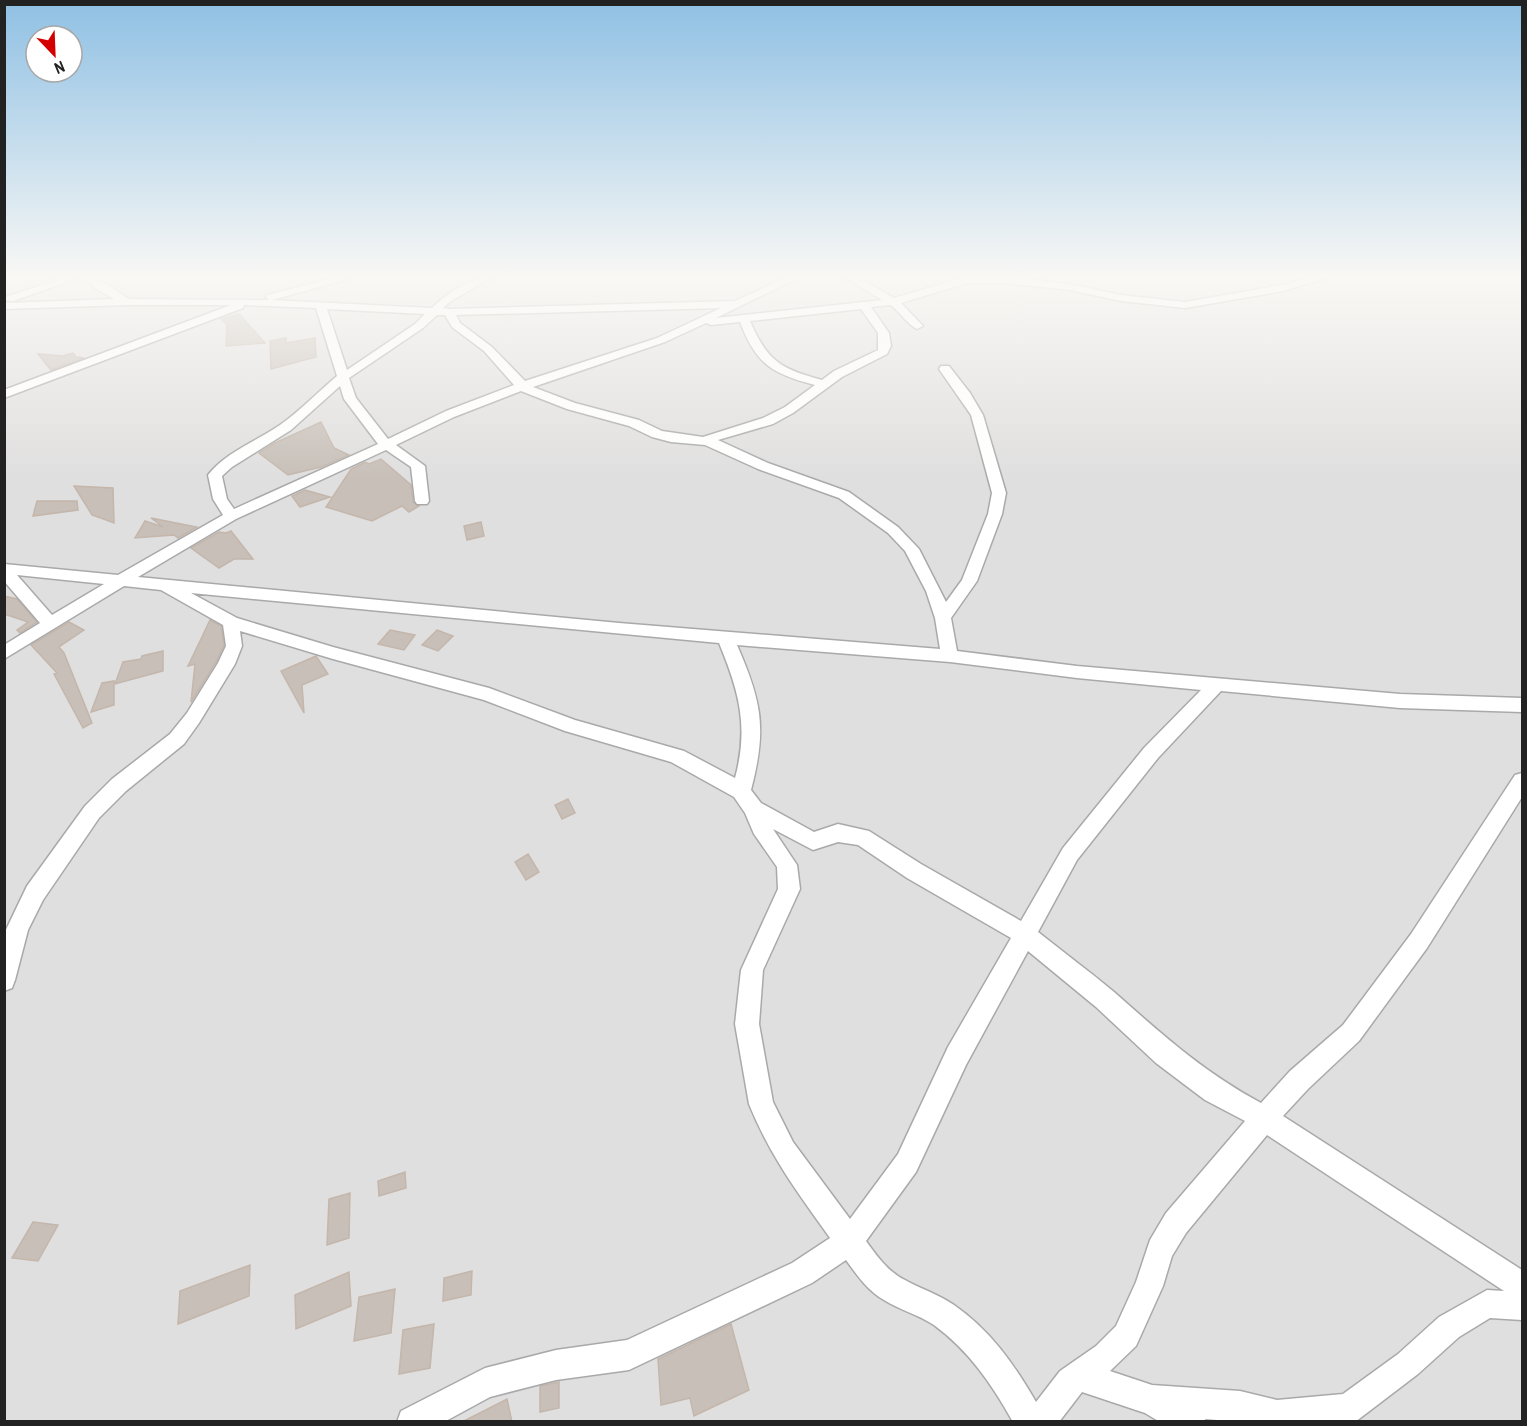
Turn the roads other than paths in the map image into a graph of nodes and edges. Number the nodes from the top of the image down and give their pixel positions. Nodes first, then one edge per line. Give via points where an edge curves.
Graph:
1 (137, 345) edge
2 (332, 345) edge
3 (392, 345) edge
4 (482, 345) edge
5 (648, 345) edge
6 (753, 345) edge
7 (886, 345) edge
8 (945, 369) dead end
9 (342, 378) junction
10 (824, 384) junction
11 (523, 387) junction
12 (4, 394) edge
13 (702, 441) junction
14 (386, 444) junction
15 (422, 501) dead end
16 (231, 516) junction
17 (4, 570) edge
18 (124, 579) junction
19 (158, 582) junction
20 (943, 618) junction
21 (231, 622) junction
22 (51, 623) junction
23 (725, 637) junction
24 (4, 653) edge
25 (950, 656) junction
26 (1216, 685) junction
27 (1522, 705) edge
28 (1522, 781) edge
29 (748, 800) junction
30 (11, 930) edge
31 (1024, 934) junction
32 (4, 980) edge
33 (1264, 1118) junction
34 (850, 1241) junction
35 (1522, 1286) edge
36 (1522, 1306) edge
37 (1078, 1376) junction
38 (1152, 1400) junction
39 (412, 1422) edge
40 (1030, 1422) edge
41 (1039, 1422) edge
42 (1191, 1422) edge

1 - 12 street
2 - 9 street
3 - 9 street
4 - 11 street
5 - 11 street
6 - 10 street via 782,373
7 - 10 street via 883,352
8 - 20 street via 977,415 999,493 969,581
9 - 14 street via 350,399
9 - 16 street via 286,427 215,475 220,499
10 - 13 street via 768,421
11 - 13 street via 657,434
11 - 14 street via 450,414
13 - 20 street via 844,495 893,530 911,549
14 - 15 street via 418,466
14 - 16 street
16 - 18 street
17 - 18 street
17 - 22 street
18 - 19 street
18 - 22 street
19 - 21 street
19 - 23 street
20 - 25 street
21 - 29 street via 489,695 571,726 676,756
21 - 30 street via 234,646 192,718 177,739 92,812
22 - 24 street
23 - 25 street
23 - 29 street via 741,674 750,717
25 - 26 street
26 - 27 street via 1400,701
26 - 31 street via 1151,753 1070,854
28 - 33 street via 1419,941 1351,1033
29 - 31 street via 813,841 838,833 862,837
29 - 34 street via 761,828 787,865 789,889 752,970 747,1024 761,1104 784,1151
30 - 32 street
31 - 33 street via 1165,1054 1214,1091
31 - 34 street via 957,1056 907,1163
33 - 35 street
33 - 37 street via 1176,1223 1160,1250 1149,1286 1126,1336
34 - 39 street via 802,1273 629,1355 556,1365 485,1383
34 - 40 street via 874,1275 895,1292 922,1301 945,1316 983,1349 1005,1377
36 - 38 street via 1487,1304 1458,1321 1348,1409 1277,1415 1240,1406
37 - 38 street
37 - 41 street
38 - 42 street

